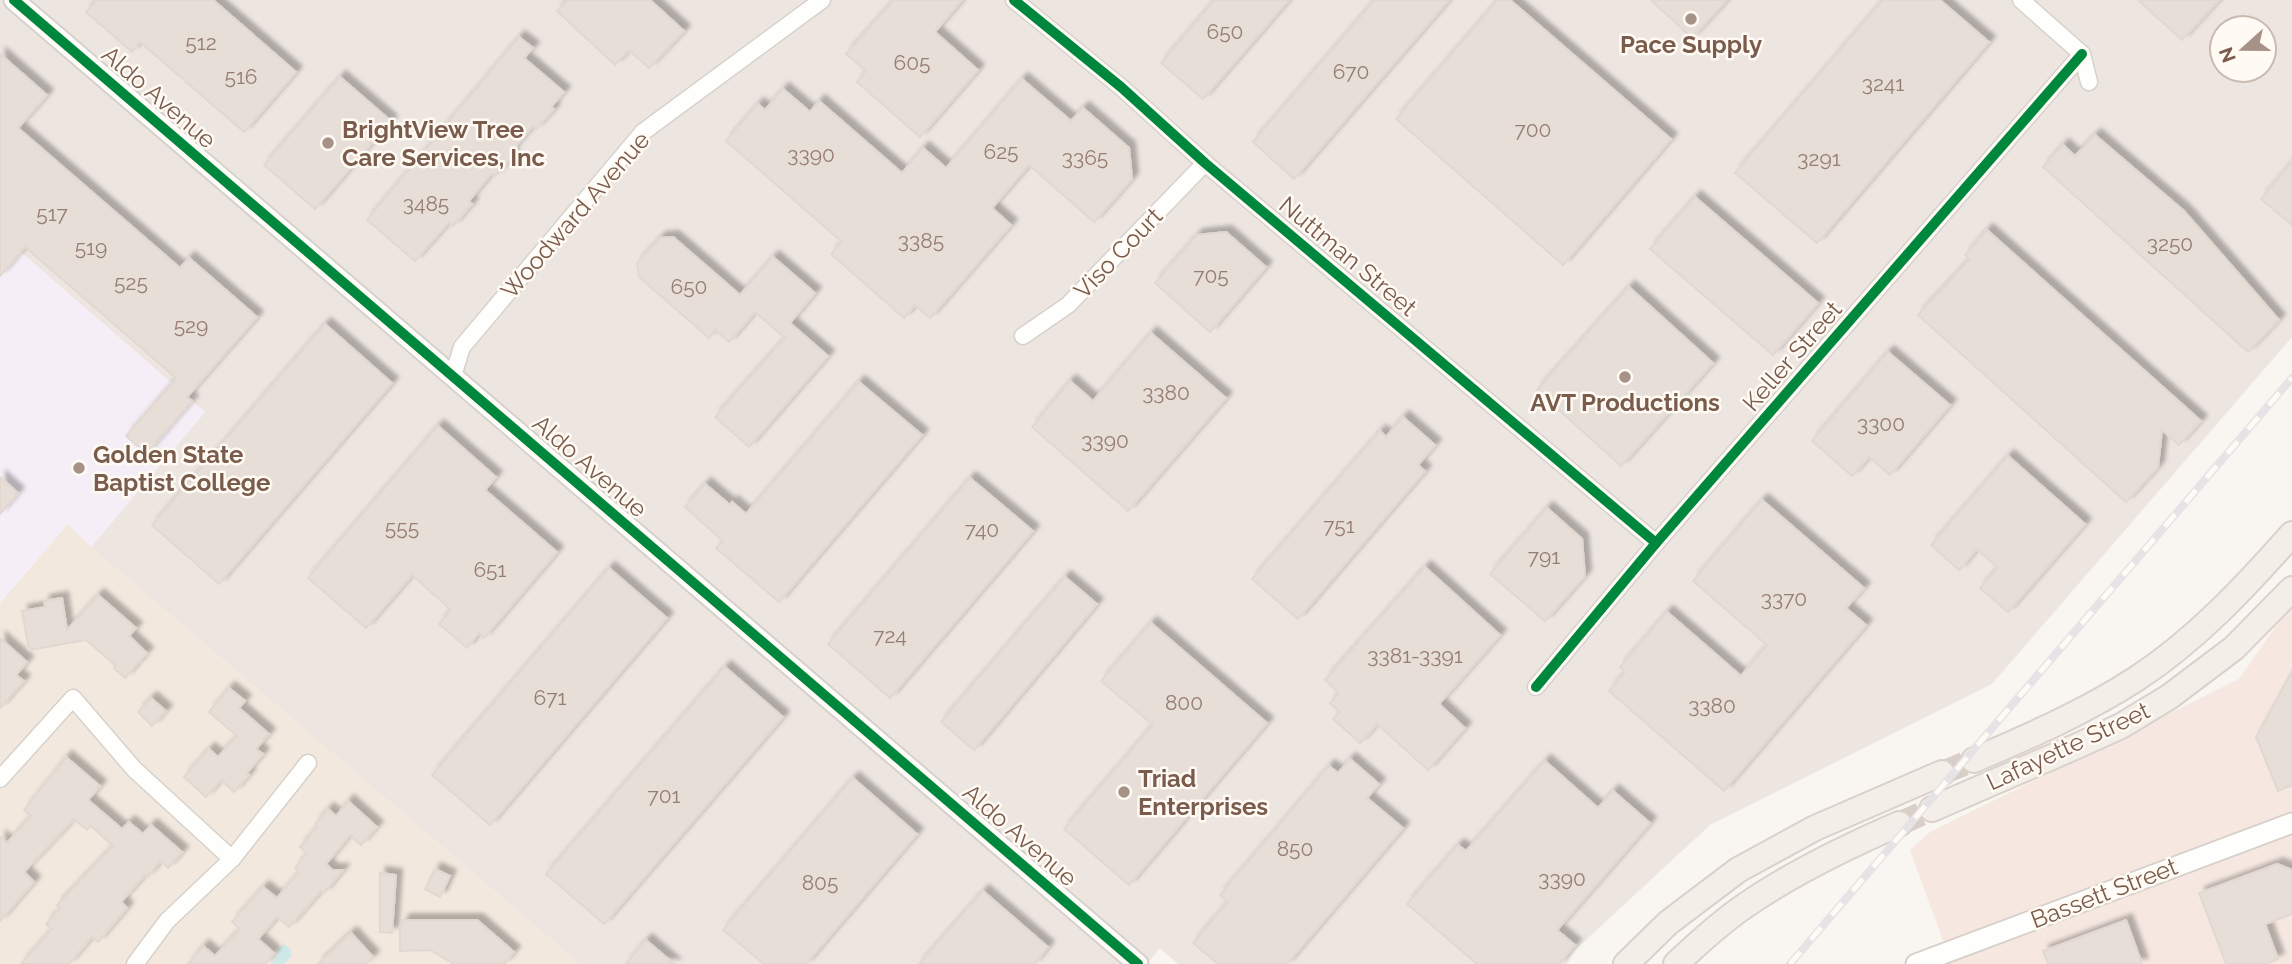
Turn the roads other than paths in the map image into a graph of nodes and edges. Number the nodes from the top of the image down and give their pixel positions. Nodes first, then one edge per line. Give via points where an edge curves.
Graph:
1 (14, 0) edge
2 (822, 0) edge
3 (1014, 0) edge
4 (2021, 0) edge
5 (2082, 54) junction
6 (2088, 82) dead end
7 (1205, 163) junction
8 (1023, 336) dead end
9 (453, 376) junction
10 (2292, 534) edge
11 (1656, 543) junction
12 (2292, 589) edge
13 (1536, 687) dead end
14 (1974, 760) tunnel mouth
15 (308, 763) dead end
16 (1942, 773) tunnel mouth
17 (0, 779) edge
18 (1932, 809) tunnel mouth
19 (2292, 822) edge
20 (1899, 824) tunnel mouth
21 (232, 859) junction
22 (135, 964) edge
23 (1138, 964) edge
24 (1626, 964) edge
25 (1676, 964) edge
26 (1916, 964) edge

1 - 9 street, Aldo Avenue
2 - 9 street, Woodward Avenue via 643,132 461,347
3 - 7 street, Nuttman Street
4 - 5 street
5 - 6 street
5 - 11 street, Keller Street
7 - 8 street, Viso Court via 1068,305
7 - 11 street, Nuttman Street
9 - 23 street, Aldo Avenue
10 - 14 main road, Lafayette Street via 2206,625 2138,678 2083,710
11 - 13 street, Keller Street
12 - 18 main road, Lafayette Street via 2234,648 2169,697 2121,726
15 - 21 street
16 - 24 main road via 1815,828 1738,870 1668,923
17 - 21 street via 73,698 134,769
19 - 26 street, Bassett Street
20 - 25 main road via 1785,879 1744,906
21 - 22 street via 167,921

